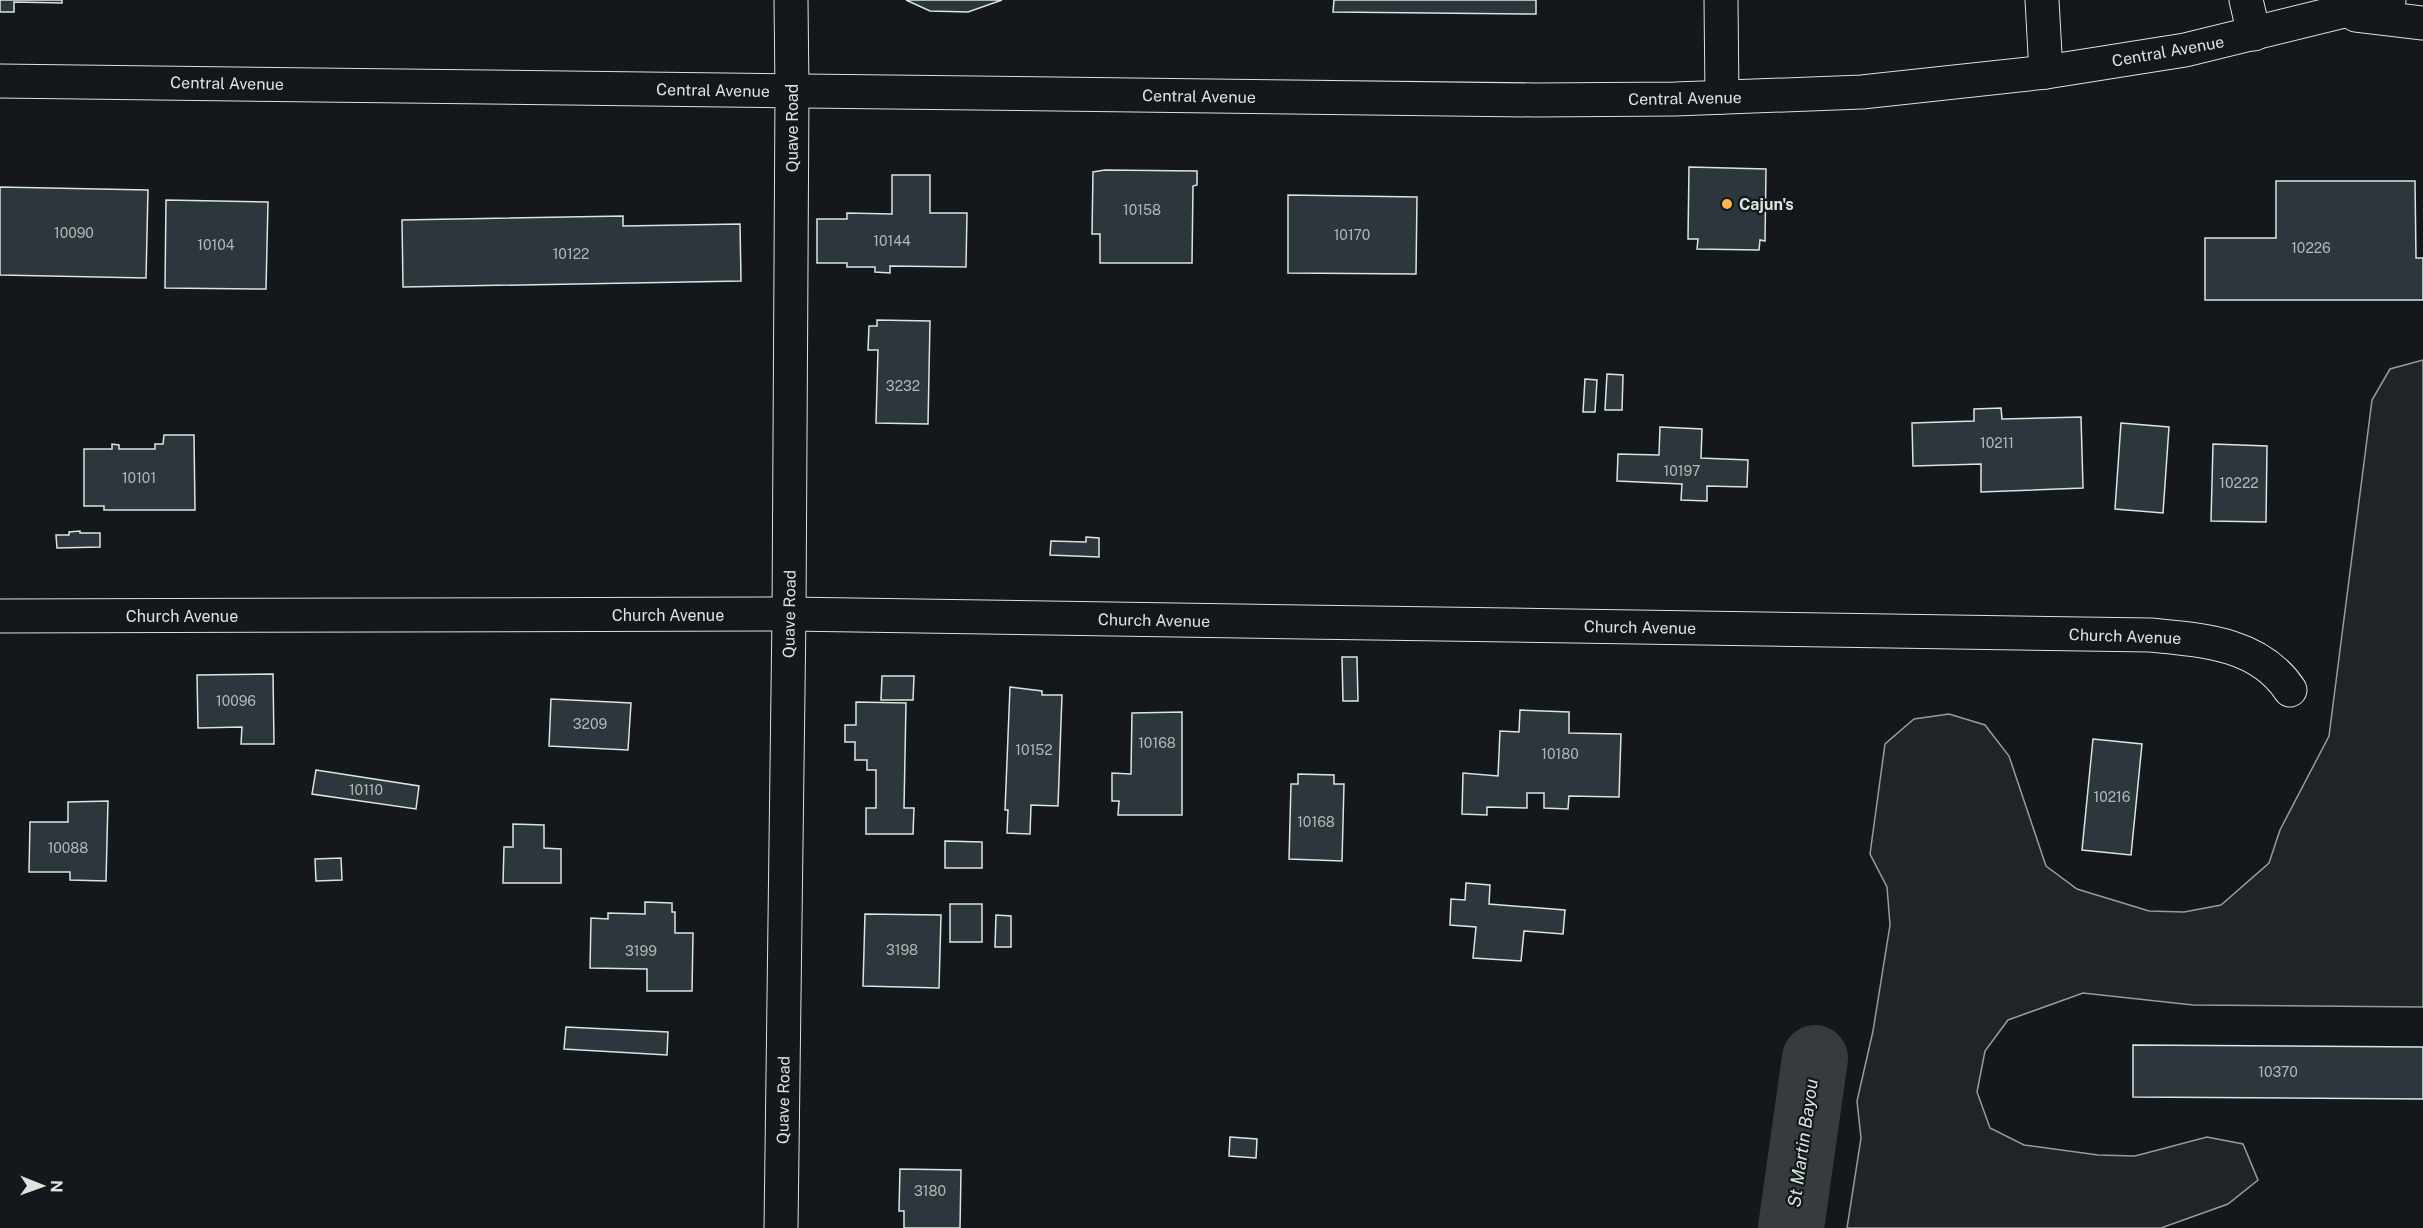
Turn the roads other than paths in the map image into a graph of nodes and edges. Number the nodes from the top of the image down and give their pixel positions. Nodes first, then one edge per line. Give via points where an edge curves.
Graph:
1 (791, 0) edge
2 (1721, 0) edge
3 (2042, 0) edge
4 (2246, 0) edge
5 (2389, 0) edge
6 (2342, 13) junction
7 (2423, 22) edge
8 (2254, 34) junction
9 (2046, 72) junction
10 (0, 81) edge
11 (792, 91) junction
12 (1722, 97) junction
13 (789, 614) junction
14 (0, 616) edge
15 (2290, 690) dead end
16 (781, 1228) edge

1 - 11 street, Quave Road
2 - 12 street
3 - 9 street
4 - 8 street
5 - 6 street, Central Avenue
6 - 7 street
6 - 8 street, Central Avenue
8 - 9 street, Central Avenue via 2185,50
9 - 12 street, Central Avenue via 1862,92
10 - 11 street, Central Avenue
11 - 12 street, Central Avenue via 1512,99
11 - 13 street, Quave Road
13 - 14 street, Church Avenue
13 - 15 street, Church Avenue via 2150,634 2205,640 2253,655 2279,675
13 - 16 street, Quave Road

